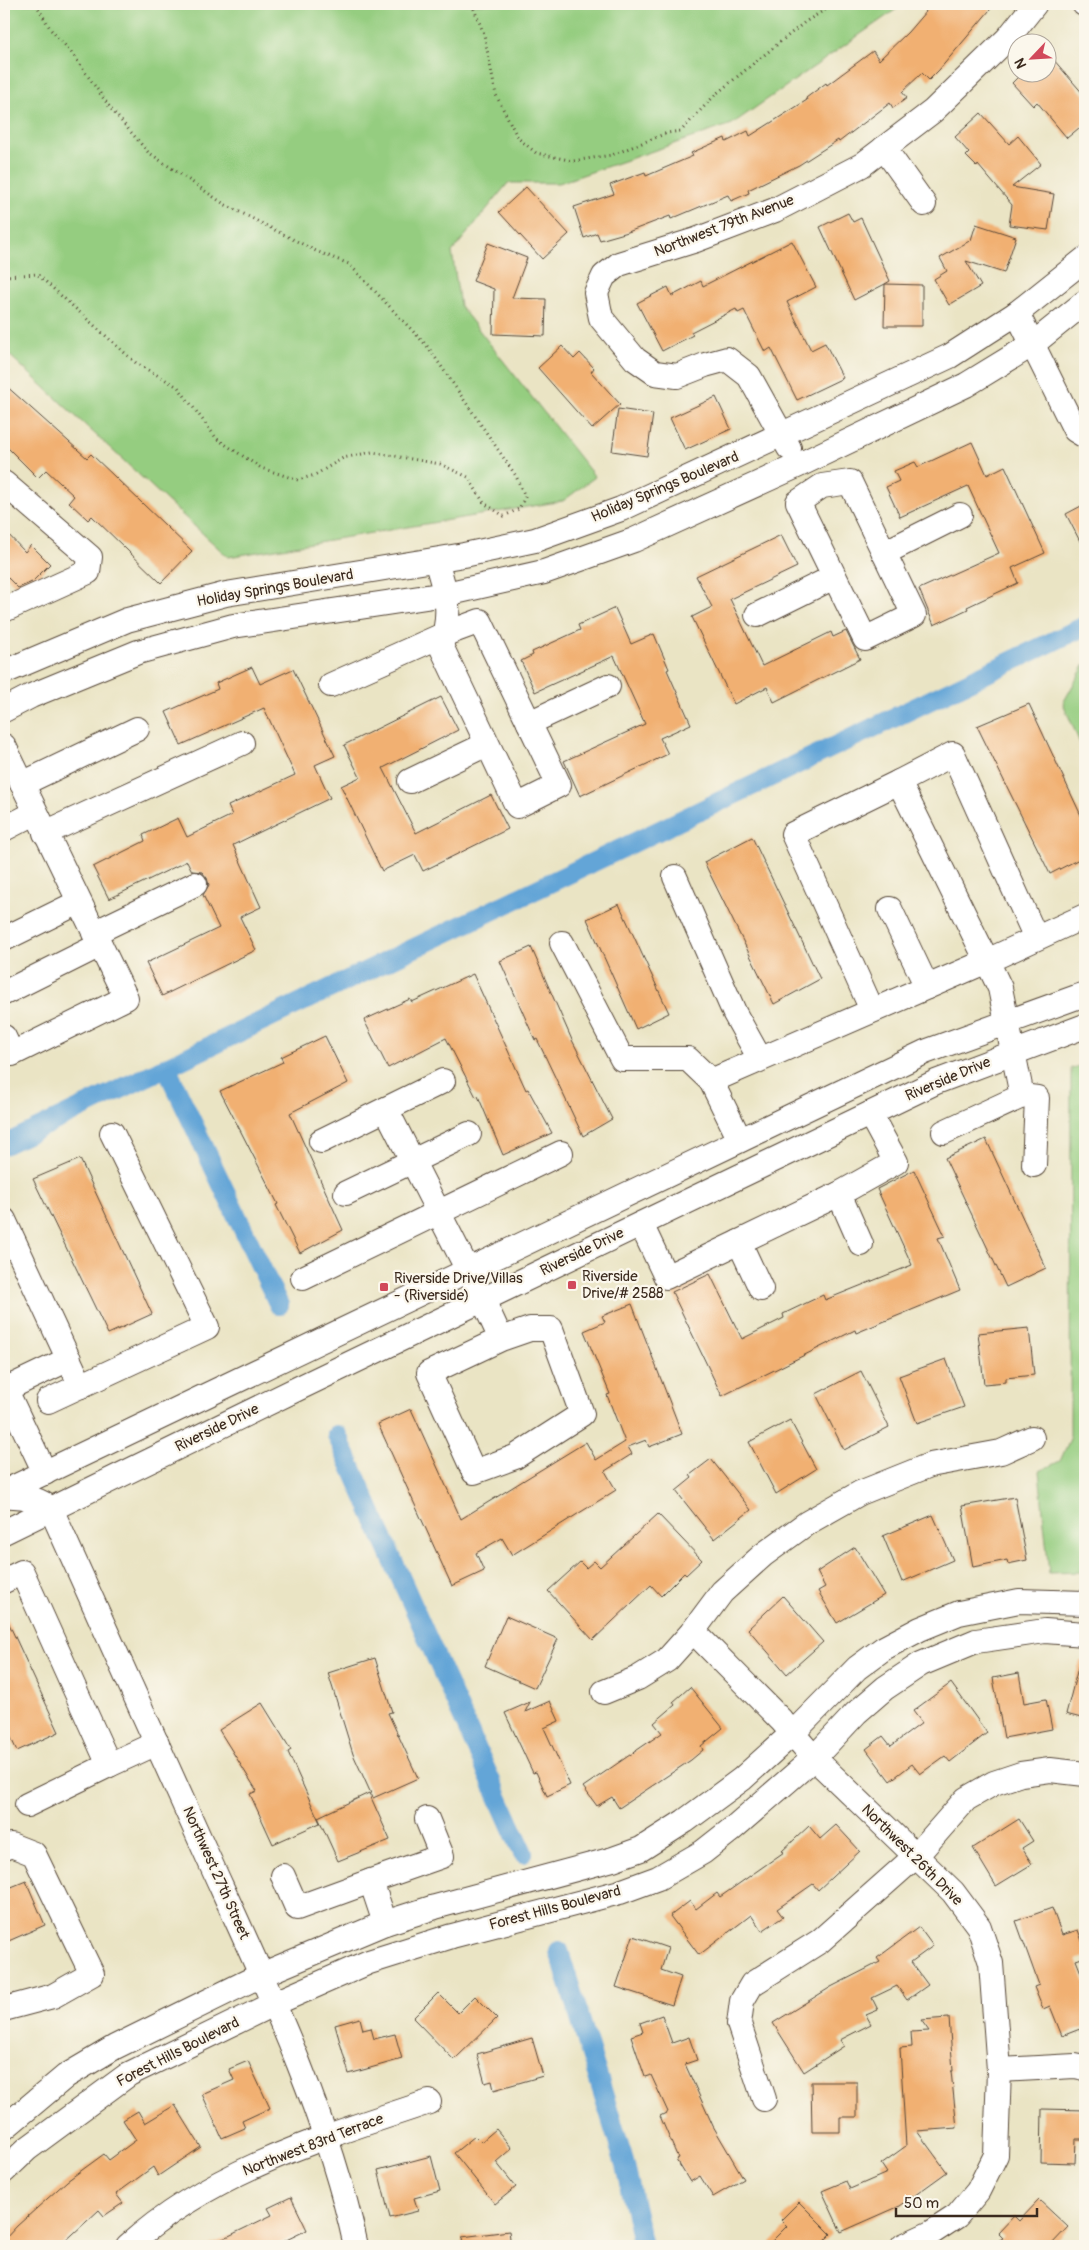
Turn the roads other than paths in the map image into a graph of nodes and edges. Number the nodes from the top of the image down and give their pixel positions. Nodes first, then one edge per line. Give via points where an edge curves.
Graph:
1 (1035, 4) edge
2 (884, 148) junction
3 (924, 204) dead end
4 (1085, 259) edge
5 (1085, 302) edge
6 (1017, 313) junction
7 (1033, 344) junction
8 (782, 436) junction
9 (1085, 436) edge
10 (804, 463) junction
11 (4, 483) edge
12 (822, 486) junction
13 (960, 515) dead end
14 (884, 553) junction
15 (436, 560) junction
16 (834, 577) junction
17 (446, 594) junction
18 (4, 610) edge
19 (757, 615) dead end
20 (445, 634) junction
21 (4, 672) edge
22 (331, 685) dead end
23 (608, 686) dead end
24 (4, 710) edge
25 (529, 723) junction
26 (137, 729) dead end
27 (242, 743) dead end
28 (488, 744) junction
29 (4, 746) edge
30 (410, 781) dead end
31 (899, 782) junction
32 (22, 784) junction
33 (40, 823) junction
34 (4, 829) edge
35 (675, 877) dead end
36 (195, 884) dead end
37 (79, 902) junction
38 (890, 909) dead end
39 (1085, 916) edge
40 (1036, 938) junction
41 (4, 939) edge
42 (97, 939) junction
43 (562, 943) dead end
44 (987, 961) junction
45 (927, 987) junction
46 (4, 994) edge
47 (1085, 994) edge
48 (872, 1010) junction
49 (1008, 1022) junction
50 (1085, 1026) edge
51 (4, 1037) edge
52 (1012, 1053) junction
53 (760, 1059) junction
54 (443, 1081) dead end
55 (711, 1081) junction
56 (1022, 1096) junction
57 (386, 1109) junction
58 (870, 1114) junction
59 (944, 1132) dead end
60 (112, 1133) dead end
61 (469, 1134) dead end
62 (321, 1140) dead end
63 (740, 1140) junction
64 (561, 1153) dead end
65 (412, 1161) junction
66 (1034, 1165) dead end
67 (346, 1193) dead end
68 (839, 1194) junction
69 (438, 1213) junction
70 (4, 1220) edge
71 (641, 1224) junction
72 (739, 1242) junction
73 (860, 1244) dead end
74 (467, 1271) junction
75 (303, 1278) dead end
76 (761, 1289) dead end
77 (483, 1300) junction
78 (501, 1339) junction
79 (69, 1359) junction
80 (80, 1386) junction
81 (4, 1388) edge
82 (48, 1401) dead end
83 (1032, 1438) dead end
84 (76, 1458) junction
85 (45, 1473) junction
86 (4, 1494) edge
87 (51, 1510) junction
88 (4, 1532) edge
89 (4, 1581) edge
90 (1081, 1602) edge
91 (693, 1631) junction
92 (1080, 1633) edge
93 (604, 1692) dead end
94 (792, 1733) junction
95 (157, 1743) junction
96 (814, 1758) junction
97 (109, 1765) junction
98 (1085, 1774) edge
99 (27, 1804) dead end
100 (427, 1820) dead end
101 (4, 1848) edge
102 (916, 1856) junction
103 (283, 1876) dead end
104 (541, 1878) junction
105 (371, 1882) junction
106 (548, 1911) junction
107 (386, 1924) junction
108 (261, 1974) junction
109 (273, 2004) junction
110 (4, 2009) edge
111 (1085, 2068) edge
112 (999, 2070) junction
113 (764, 2099) dead end
114 (429, 2102) dead end
115 (4, 2128) edge
116 (327, 2136) junction
117 (4, 2171) edge
118 (128, 2246) edge
119 (356, 2246) edge
120 (902, 2246) edge

1 - 2 street, Northwest 79th Avenue via 1008,38 933,111
2 - 3 street
2 - 8 street, Northwest 79th Avenue via 862,164 775,210 696,240 619,264 604,276 596,293 601,318 635,358 655,373 677,376 727,359 749,376
4 - 6 street, Holiday Springs Boulevard
5 - 7 street, Holiday Springs Boulevard
6 - 7 street
6 - 8 street, Holiday Springs Boulevard via 950,356
7 - 9 street via 1075,430
7 - 10 street, Holiday Springs Boulevard via 966,385
8 - 10 street
8 - 15 street, Holiday Springs Boulevard via 613,512 535,540
10 - 12 street
10 - 17 street, Holiday Springs Boulevard via 634,540 544,572
11 - 18 street via 90,557 88,572
12 - 14 street via 850,482
12 - 16 street via 798,502
13 - 14 street
14 - 16 street via 914,615 865,639
15 - 17 street
15 - 21 street, Holiday Springs Boulevard via 226,594 127,620
16 - 19 street
17 - 20 street via 449,615
17 - 24 street, Holiday Springs Boulevard via 233,626 138,652
20 - 22 street
20 - 25 street via 480,621
20 - 28 street via 441,646
23 - 25 street
25 - 28 street via 559,785 517,806
26 - 32 street
27 - 33 street
28 - 30 street
29 - 32 street
31 - 40 street via 953,754
31 - 44 street
31 - 48 street via 793,834
32 - 33 street
33 - 34 street
33 - 37 street
35 - 53 street via 735,1014
36 - 42 street
37 - 41 street
37 - 42 street
38 - 45 street
39 - 40 street
40 - 44 street
42 - 46 street
42 - 51 street via 126,998 12,1054
43 - 55 street via 622,1059 688,1059
44 - 45 street
44 - 49 street via 1000,988
45 - 48 street
47 - 49 street, Riverside Drive
48 - 53 street
49 - 52 street
49 - 63 street, Riverside Drive via 925,1052
50 - 52 street, Riverside Drive
52 - 56 street
52 - 58 street, Riverside Drive via 936,1082
53 - 55 street
54 - 57 street
55 - 63 street
56 - 59 street
56 - 66 street via 1037,1098
57 - 62 street
57 - 65 street
58 - 68 street via 903,1159
58 - 71 street, Riverside Drive
60 - 80 street via 208,1326
61 - 65 street
63 - 74 street, Riverside Drive
64 - 69 street
65 - 67 street
65 - 69 street
68 - 72 street
68 - 73 street
69 - 74 street
69 - 75 street
70 - 79 street
71 - 72 street via 666,1277
71 - 77 street, Riverside Drive
72 - 76 street
74 - 77 street
74 - 84 street, Riverside Drive
77 - 78 street
77 - 87 street, Riverside Drive
78 - 78 street via 429,1373 474,1472 515,1457 582,1414 551,1329 530,1329
79 - 80 street
79 - 81 street
80 - 82 street
81 - 85 street
83 - 91 street via 1002,1452 930,1465 860,1493 807,1522 762,1555 722,1592
84 - 85 street, Riverside Drive
84 - 87 street via 56,1492
85 - 86 street, Riverside Drive
86 - 87 street via 42,1502
87 - 88 street, Riverside Drive
87 - 95 street, Northwest 27th Street
89 - 97 street via 22,1572
90 - 92 street
90 - 94 street via 1020,1601 959,1613 920,1629 884,1648 857,1668
91 - 93 street via 667,1660 638,1678
91 - 94 street, Northwest 26th Drive
92 - 96 street, Forest Hills Boulevard via 1045,1631 976,1641 921,1664 856,1713
94 - 96 street, Northwest 26th Drive
94 - 104 street via 742,1780 641,1849
95 - 97 street
95 - 108 street, Northwest 27th Street
96 - 102 street, Northwest 26th Drive
96 - 106 street, Forest Hills Boulevard via 703,1852 658,1878
97 - 99 street
98 - 102 street via 1050,1770 1021,1774 994,1783 966,1800
100 - 105 street via 442,1856
101 - 110 street via 11,1845 34,1854 92,1974 52,1996
102 - 112 street, Northwest 26th Drive via 953,1892 979,1927 991,1963
102 - 113 street via 820,1941 752,1984 742,2001 739,2024
103 - 105 street via 297,1908
104 - 106 street
104 - 107 street
105 - 107 street
106 - 109 street, Forest Hills Boulevard via 369,1962
107 - 108 street
108 - 109 street, Northwest 27th Street
108 - 115 street via 116,2046 66,2076
109 - 116 street, Northwest 27th Street
109 - 117 street, Forest Hills Boulevard via 130,2074 27,2150
111 - 112 street
112 - 120 street, Northwest 26th Drive via 996,2154 978,2191 957,2216
114 - 116 street, Northwest 83rd Terrace
116 - 118 street, Northwest 83rd Terrace via 248,2168 184,2204
116 - 119 street, Northwest 27th Street

